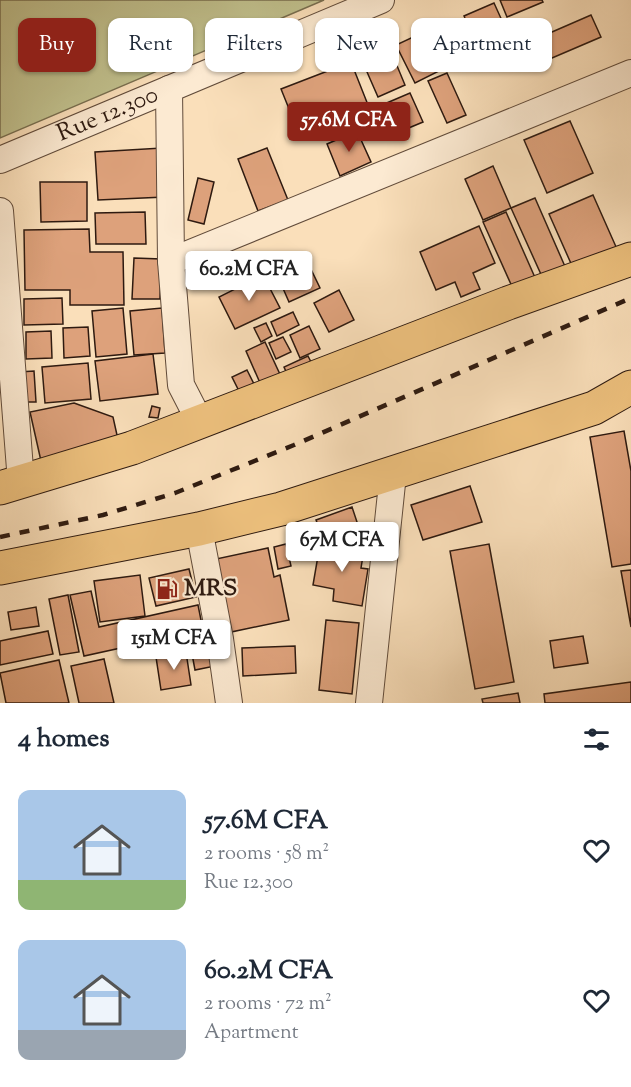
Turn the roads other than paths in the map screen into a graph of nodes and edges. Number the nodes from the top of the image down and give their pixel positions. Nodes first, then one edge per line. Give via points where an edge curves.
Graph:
1 (381, 0) edge
2 (631, 73) edge
3 (169, 89) junction
4 (0, 160) edge
5 (0, 211) edge
6 (631, 259) edge
7 (171, 261) junction
8 (5, 353) edge
9 (631, 387) edge
10 (200, 422) junction
11 (393, 474) junction
12 (11, 485) edge
13 (199, 529) junction
14 (0, 568) edge
15 (229, 703) edge
16 (369, 703) edge

1 - 3 street, Rue 12.300
2 - 7 street
3 - 4 street, Rue 12.300
3 - 7 street
5 - 8 street
6 - 10 main road
7 - 10 street via 181,385
8 - 12 street
9 - 11 main road via 594,408
10 - 12 main road via 132,448
11 - 13 main road
11 - 16 street
13 - 14 main road
13 - 15 street

